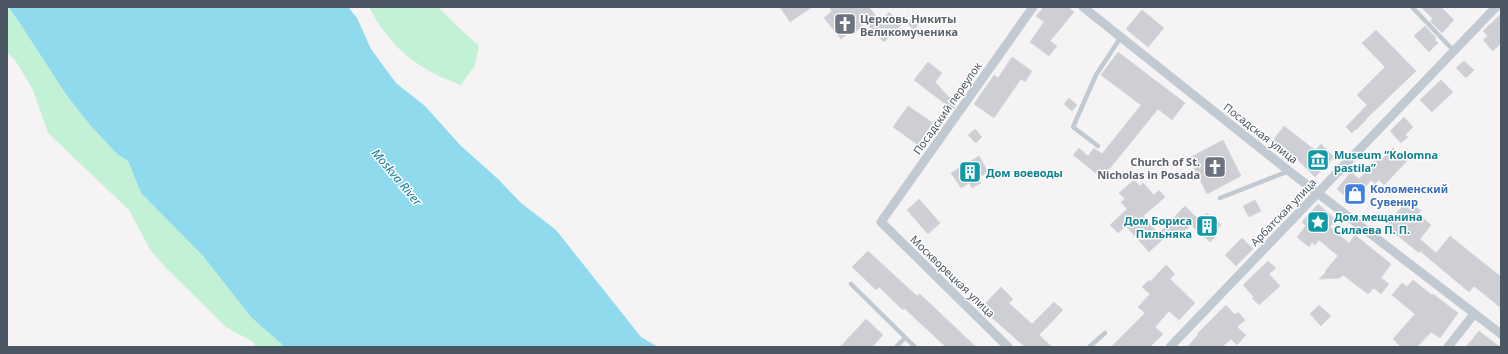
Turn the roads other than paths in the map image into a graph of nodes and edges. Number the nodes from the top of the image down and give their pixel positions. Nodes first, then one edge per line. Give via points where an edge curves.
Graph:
1 (1033, 7) edge
2 (1083, 7) edge
3 (1412, 7) edge
4 (1496, 7) edge
5 (1121, 37) junction
6 (1454, 51) junction
7 (1098, 146) dead end
8 (1290, 171) junction
9 (1318, 193) junction
10 (1220, 198) dead end
11 (880, 222) joint
12 (850, 284) dead end
13 (1474, 314) junction
14 (1105, 333) dead end
15 (1501, 334) edge
16 (905, 338) junction
17 (896, 347) edge
18 (915, 347) edge
19 (1008, 347) edge
20 (1089, 347) edge
21 (1170, 347) edge
22 (1448, 347) edge

1 - 11 street, Посадский переулок
2 - 5 street, Посадская улица
3 - 6 lane
4 - 6 street, Арбатская улица
5 - 7 lane via 1096,74 1073,126
5 - 8 street, Посадская улица
6 - 9 street, Арбатская улица
8 - 9 street, Посадская улица
8 - 10 lane
9 - 13 street, Посадская улица
9 - 21 street, Арбатская улица
11 - 19 street, Москворецкая улица
12 - 16 lane
13 - 15 street, Посадская улица
13 - 22 street
14 - 20 lane
16 - 17 lane
16 - 18 lane

